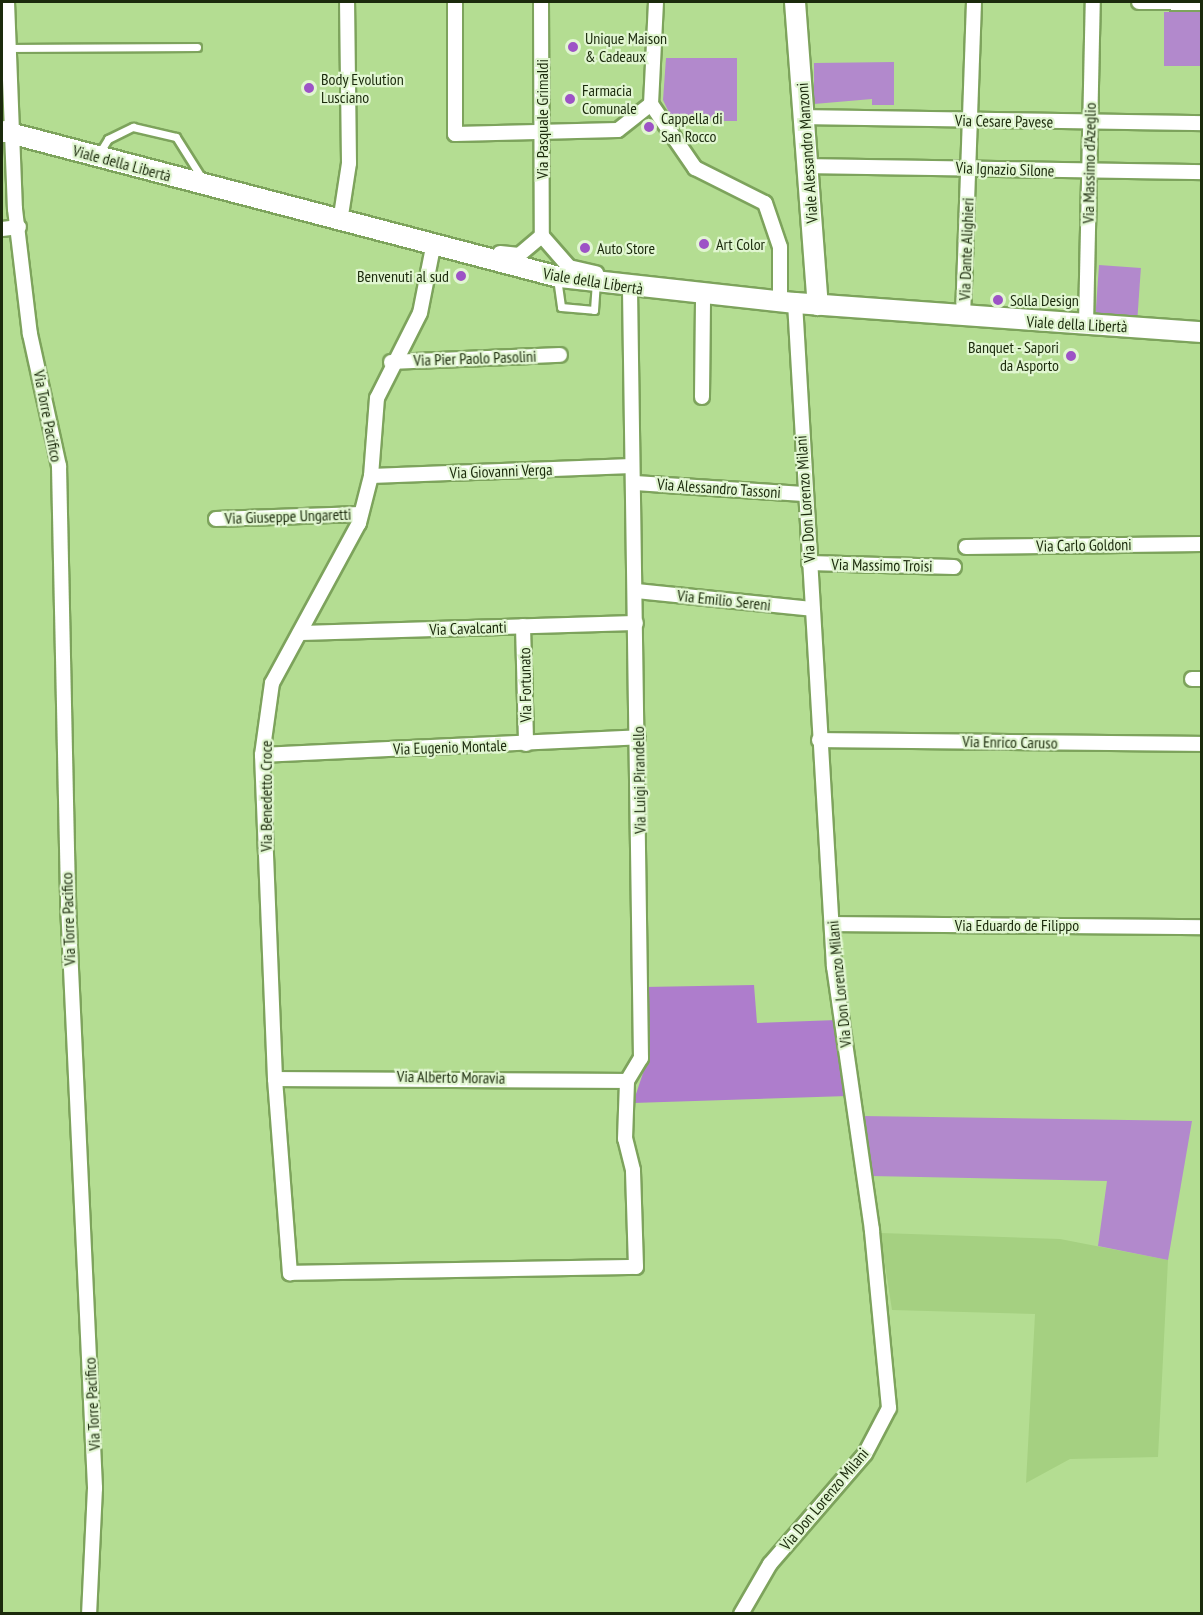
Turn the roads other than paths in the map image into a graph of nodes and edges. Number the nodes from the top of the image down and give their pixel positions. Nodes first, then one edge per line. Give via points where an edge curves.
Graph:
1 (7, 2) edge
2 (347, 2) edge
3 (455, 2) edge
4 (541, 2) edge
5 (656, 2) edge
6 (795, 2) edge
7 (974, 2) edge
8 (1093, 2) edge
9 (1139, 2) edge
10 (1202, 3) edge
11 (198, 46) dead end
12 (9, 48) junction
13 (651, 104) junction
14 (806, 117) junction
15 (969, 120) junction
16 (1089, 123) junction
17 (1202, 123) edge
18 (543, 132) junction
19 (8, 133) edge
20 (98, 157) junction
21 (809, 166) junction
22 (969, 168) junction
23 (1090, 172) junction
24 (1202, 172) edge
25 (205, 185) junction
26 (340, 222) junction
27 (19, 227) junction
28 (2, 229) edge
29 (542, 236) junction
30 (433, 247) junction
31 (453, 251) junction
32 (557, 276) junction
33 (596, 283) junction
34 (628, 288) junction
35 (703, 294) junction
36 (787, 302) junction
37 (818, 305) junction
38 (963, 317) junction
39 (1086, 325) junction
40 (1202, 332) edge
41 (560, 355) dead end
42 (391, 362) junction
43 (702, 397) dead end
44 (632, 466) junction
45 (370, 476) junction
46 (635, 483) junction
47 (804, 494) junction
48 (361, 514) junction
49 (216, 519) dead end
50 (1202, 544) edge
51 (966, 547) dead end
52 (810, 563) junction
53 (954, 567) dead end
54 (636, 591) junction
55 (812, 609) junction
56 (636, 623) junction
57 (523, 626) junction
58 (300, 633) junction
59 (638, 737) junction
60 (819, 740) junction
61 (526, 744) junction
62 (1202, 744) edge
63 (262, 755) junction
64 (833, 924) junction
65 (1202, 927) edge
66 (275, 1079) junction
67 (627, 1081) junction
68 (636, 1267) joint
69 (89, 1614) edge
70 (741, 1614) edge

1 - 12 street
2 - 26 street via 349,163
3 - 18 street via 455,134
4 - 18 street, Via Pasquale Grimaldi
5 - 13 street
6 - 14 main road, Viale Alessandro Manzoni
7 - 15 street, Via Dante Alighieri
8 - 16 street, Via Massimo d'Azeglio
9 - 10 street
11 - 12 lane
12 - 19 street
13 - 18 street via 618,130
13 - 36 street, Via Don Lorenzo Milani via 695,168 765,202 780,247
14 - 15 street, Via Cesare Pavese
14 - 21 main road, Viale Alessandro Manzoni
15 - 16 street, Via Cesare Pavese
15 - 22 street, Via Dante Alighieri
16 - 17 street, Via Cesare Pavese
16 - 23 street, Via Massimo d'Azeglio
18 - 29 street, Via Pasquale Grimaldi
19 - 20 main road, Viale della Libertà
19 - 27 street, Via Torre Pacifico
20 - 25 main road, Viale della Libertà
20 - 25 lane via 108,139 133,127 176,137
21 - 22 street, Via Ignazio Silone
21 - 37 main road, Viale Alessandro Manzoni
22 - 23 street, Via Ignazio Silone
22 - 38 street, Via Dante Alighieri
23 - 24 street, Via Ignazio Silone
23 - 39 street, Via Massimo d'Azeglio
25 - 26 main road, Viale della Libertà
26 - 30 main road, Viale della Libertà
27 - 28 street
27 - 69 street, Via Torre Pacifico via 30,333 58,466 68,904 95,1488
29 - 31 street via 519,255 475,248
29 - 34 street via 568,267 616,277
30 - 31 main road, Viale della Libertà
30 - 42 street, Via Benedetto Croce via 420,313
31 - 32 main road, Viale della Libertà
32 - 33 main road, Viale della Libertà
32 - 33 lane via 561,307 594,310
33 - 34 main road, Viale della Libertà
34 - 35 main road, Viale della Libertà
34 - 44 street, Via Luigi Pirandello
35 - 36 main road, Viale della Libertà
35 - 43 street
36 - 37 main road, Viale della Libertà
36 - 47 street, Via Don Lorenzo Milani
37 - 38 main road, Viale della Libertà
38 - 39 main road, Viale della Libertà
39 - 40 main road, Viale della Libertà
41 - 42 street, Via Pier Paolo Pasolini
42 - 45 street, Via Benedetto Croce via 377,398
44 - 45 street, Via Giovanni Verga
44 - 46 street, Via Luigi Pirandello
45 - 48 street, Via Benedetto Croce
46 - 47 street, Via Alessandro Tassoni
46 - 54 street, Via Luigi Pirandello
47 - 52 street, Via Don Lorenzo Milani
48 - 49 street, Via Giuseppe Ungaretti
48 - 58 street, Via Benedetto Croce
50 - 51 street, Via Carlo Goldoni
52 - 53 street, Via Massimo Troisi
52 - 55 street, Via Don Lorenzo Milani
54 - 55 street, Via Emilio Sereni
54 - 56 street, Via Luigi Pirandello
55 - 60 street, Via Don Lorenzo Milani
56 - 57 street, Via Cavalcanti
56 - 59 street, Via Luigi Pirandello
57 - 58 street, Via Cavalcanti
57 - 61 street, Via Fortunato
58 - 63 street, Via Benedetto Croce via 272,683
59 - 61 street, Via Eugenio Montale
59 - 67 street, Via Luigi Pirandello via 641,1058
60 - 62 street, Via Enrico Caruso
60 - 64 street, Via Don Lorenzo Milani
61 - 63 street, Via Eugenio Montale
63 - 66 street, Via Benedetto Croce
64 - 65 street, Via Eduardo de Filippo
64 - 70 street, Via Don Lorenzo Milani via 889,1408 865,1454 770,1564
66 - 67 street, Via Alberto Moravia
66 - 68 street, Via Benedetto Croce via 290,1273
67 - 68 street, Via Luigi Pirandello via 625,1139 633,1170

